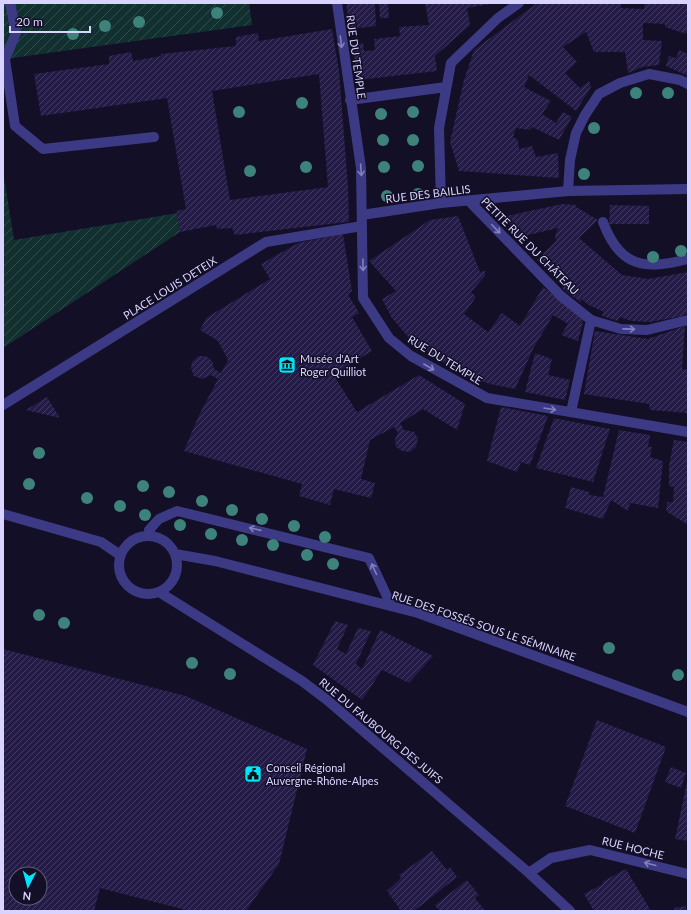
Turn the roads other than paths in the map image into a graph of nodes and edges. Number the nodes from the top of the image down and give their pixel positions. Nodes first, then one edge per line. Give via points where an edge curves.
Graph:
1 (10, 3) edge
2 (336, 3) edge
3 (519, 3) edge
4 (688, 84) edge
5 (446, 87) junction
6 (350, 100) junction
7 (154, 137) dead end
8 (688, 189) edge
9 (568, 191) junction
10 (469, 201) junction
11 (441, 203) junction
12 (362, 215) junction
13 (603, 222) dead end
14 (362, 226) junction
15 (688, 259) edge
16 (591, 320) junction
17 (688, 320) edge
18 (3, 405) edge
19 (571, 412) junction
20 (688, 432) edge
21 (3, 514) edge
22 (150, 535) junction
23 (175, 554) junction
24 (120, 555) junction
25 (160, 592) junction
26 (391, 605) junction
27 (688, 712) edge
28 (529, 872) junction
29 (688, 874) edge
30 (570, 911) edge

1 - 7 street via 16,33 5,59 15,126 43,149
2 -> 6 street, RUE DU TEMPLE
3 - 5 street via 498,18 451,63
4 - 9 street via 649,74 620,83 599,94 576,133 570,160
5 - 6 street
5 - 11 street via 439,128
6 -> 12 street, RUE DU TEMPLE via 361,168
8 - 9 street, RUE DES BAILLIS
9 - 10 street, RUE DES BAILLIS
10 - 11 street, RUE DES BAILLIS
10 -> 16 street, PETITE RUE DU CHÂTEAU via 561,296
11 - 12 street, RUE DES BAILLIS
12 - 14 street, RUE DU TEMPLE
13 - 15 street via 610,240 632,262 654,265
14 - 18 street, PLACE LOUIS DETEIX via 266,242
14 -> 19 street, RUE DU TEMPLE via 363,298 389,338 411,356 487,398
16 -> 17 street, PETITE RUE DU CHÂTEAU via 621,329 647,330
16 - 19 street
19 - 20 street, RUE DU TEMPLE
21 - 24 street via 101,542
22 - 23 street via 165,541
22 - 24 street via 132,541
26 -> 22 street via 369,558 177,511 159,519 148,530
23 - 25 street via 177,569 172,583
23 - 26 street, RUE DES FOSSÉS SOUS LE SÉMINAIRE via 222,563
24 - 25 street via 119,572 128,586 143,594
25 - 28 street, RUE DU FAUBOURG DES JUIFS via 302,681 380,744
26 - 27 street, RUE DES FOSSÉS SOUS LE SÉMINAIRE via 418,612
29 -> 28 street, RUE HOCHE via 590,850 551,858
28 - 30 street, RUE DU FAUBOURG DES JUIFS

